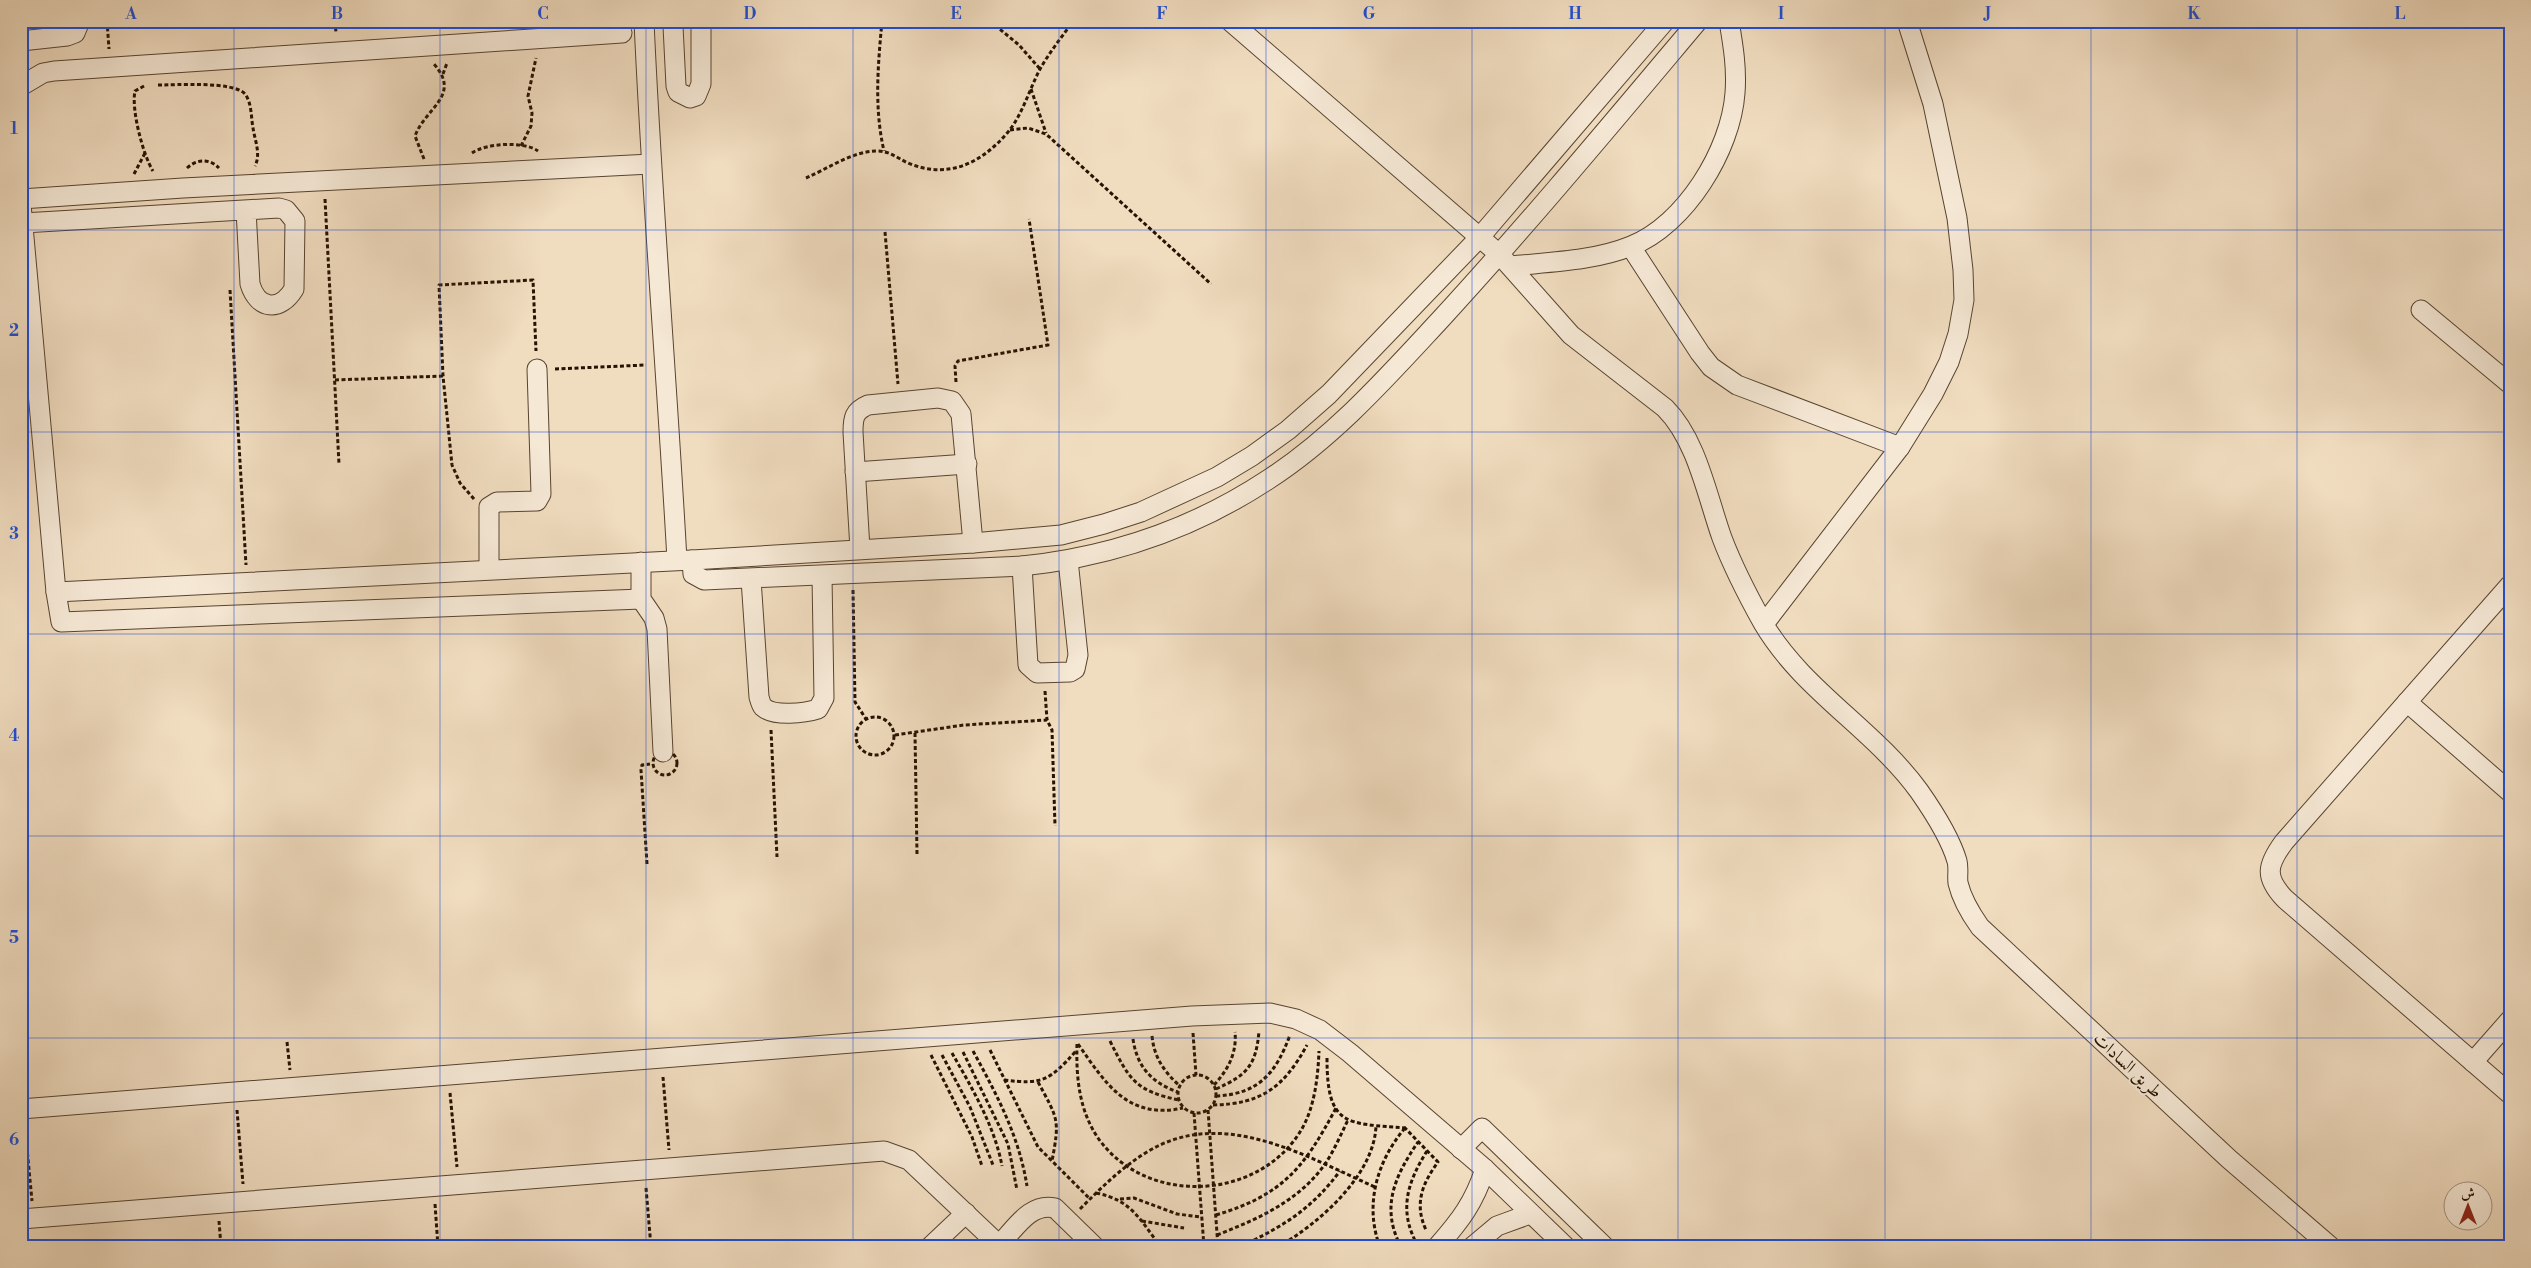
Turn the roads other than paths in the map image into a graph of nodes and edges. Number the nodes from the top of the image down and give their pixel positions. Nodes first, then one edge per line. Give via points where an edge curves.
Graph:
1 (80, 21) edge
2 (644, 21) edge
3 (701, 21) edge
4 (1230, 21) edge
5 (1665, 21) edge
6 (1698, 21) edge
7 (1728, 21) edge
8 (1907, 21) edge
9 (673, 26) dead end
10 (622, 33) dead end
11 (21, 41) edge
12 (21, 86) edge
13 (651, 164) junction
14 (21, 199) edge
15 (246, 210) junction
16 (22, 214) edge
17 (1479, 238) junction
18 (1631, 246) junction
19 (1506, 260) junction
20 (2421, 310) dead end
21 (537, 370) road end
22 (2510, 384) edge
23 (1900, 447) junction
24 (967, 464) junction
25 (855, 472) junction
26 (973, 543) junction
27 (860, 549) junction
28 (684, 560) junction
29 (1068, 560) junction
30 (641, 562) junction
31 (1022, 566) junction
32 (489, 569) junction
33 (822, 576) junction
34 (751, 579) junction
35 (2510, 585) edge
36 (56, 592) junction
37 (641, 599) junction
38 (1764, 624) junction
39 (2407, 702) junction
40 (658, 758) road end
41 (2510, 792) edge
42 (2510, 1020) edge
43 (2473, 1062) junction
44 (2510, 1094) edge
45 (23, 1109) edge
46 (1461, 1148) junction
47 (1485, 1169) junction
48 (966, 1213) junction
49 (1530, 1214) junction
50 (27, 1218) edge
51 (1460, 1222) junction
52 (1433, 1242) edge
53 (1476, 1243) edge
54 (1000, 1246) edge
55 (930, 1247) edge
56 (1095, 1247) edge
57 (1566, 1247) edge
58 (1605, 1247) edge
59 (2331, 1247) edge

1 - 11 street via 75,33 67,36
2 - 13 street
3 - 9 street via 701,84 696,96 690,98 678,92 676,86
4 - 17 street
5 - 17 street
6 - 19 street
7 - 18 street via 1736,76 1735,95 1726,130 1708,174 1678,214 1656,233
8 - 23 street via 1933,104 1957,218 1964,300 1949,362 1934,394
10 - 12 street via 110,67 43,73
13 - 14 street
13 - 28 street
15 - 15 street via 278,208 286,210 295,221 294,289 280,304 260,302 253,294
15 - 16 street
16 - 36 street
17 - 19 street
17 - 26 street via 1329,394 1288,430 1245,460 1183,494 1104,524 1061,535
18 - 19 street via 1584,257
18 - 23 street via 1692,342 1711,367 1723,376
19 - 29 street via 1350,415 1269,480 1185,524 1112,550
19 - 38 street via 1571,335 1676,418 1690,445 1724,541
20 - 22 street
21 - 32 street via 540,499 492,504 488,512
23 - 38 street
24 - 25 street
24 - 25 street via 963,421 958,408 945,398 868,405 859,409 854,415
24 - 26 street
25 - 27 street
26 - 27 street
27 - 28 street
28 - 30 street
28 - 34 street via 700,579
29 - 31 street
29 - 31 street via 1077,663 1070,672 1037,673 1028,665
30 - 32 street
30 - 37 street
31 - 33 street
32 - 36 street
33 - 34 street
33 - 34 street via 824,692 822,704 811,711 770,712 761,705
35 - 39 street
36 - 37 street via 59,619 68,624
37 - 40 street via 654,618 657,629
38 - 59 street, طريق السادات via 1800,671 1897,762 1920,793 1957,862 1962,896 1968,912 1980,927 2229,1159
39 - 41 street
39 - 43 street via 2284,842 2272,858 2270,874 2273,886 2285,899
42 - 43 street
43 - 44 street
45 - 46 street via 1258,1012 1296,1019 1318,1029
46 - 47 street
46 - 58 street via 1482,1128
47 - 49 street
47 - 51 street via 1472,1203
48 - 50 street via 909,1160 884,1151
48 - 54 street
48 - 55 street
49 - 53 street via 1497,1226
49 - 57 street
51 - 52 street
51 - 53 street
54 - 56 street via 1031,1211 1055,1208

